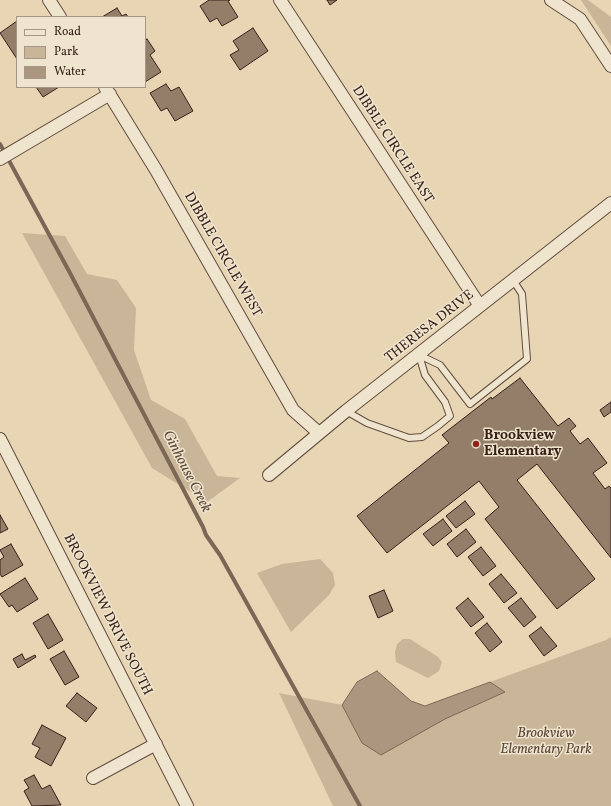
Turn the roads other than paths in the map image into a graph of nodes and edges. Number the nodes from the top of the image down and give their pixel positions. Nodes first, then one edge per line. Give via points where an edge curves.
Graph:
1 (49, 0) edge
2 (280, 0) edge
3 (551, 0) edge
4 (59, 16) edge
5 (611, 66) edge
6 (108, 91) edge
7 (0, 159) edge
8 (611, 203) edge
9 (512, 280) junction
10 (480, 306) junction
11 (419, 355) junction
12 (346, 411) junction
13 (319, 433) junction
14 (0, 439) edge
15 (270, 475) dead end
16 (156, 744) junction
17 (93, 778) dead end
18 (187, 806) edge

1 - 4 street
2 - 10 street, DIBBLE CIRCLE EAST
3 - 5 street via 580,19
6 - 7 street
6 - 13 street, DIBBLE CIRCLE WEST via 293,410
8 - 9 street, THERESA DRIVE
9 - 10 street, THERESA DRIVE
9 - 11 lane via 522,294 527,359 470,404 440,365
10 - 11 street, THERESA DRIVE
11 - 12 street, THERESA DRIVE
11 - 12 lane via 425,375 445,402 450,416 438,426 422,437 409,438 367,423
12 - 13 street, THERESA DRIVE
13 - 15 street, THERESA DRIVE
14 - 16 street, BROOKVIEW DRIVE SOUTH
16 - 17 street
16 - 18 street, BROOKVIEW DRIVE SOUTH

